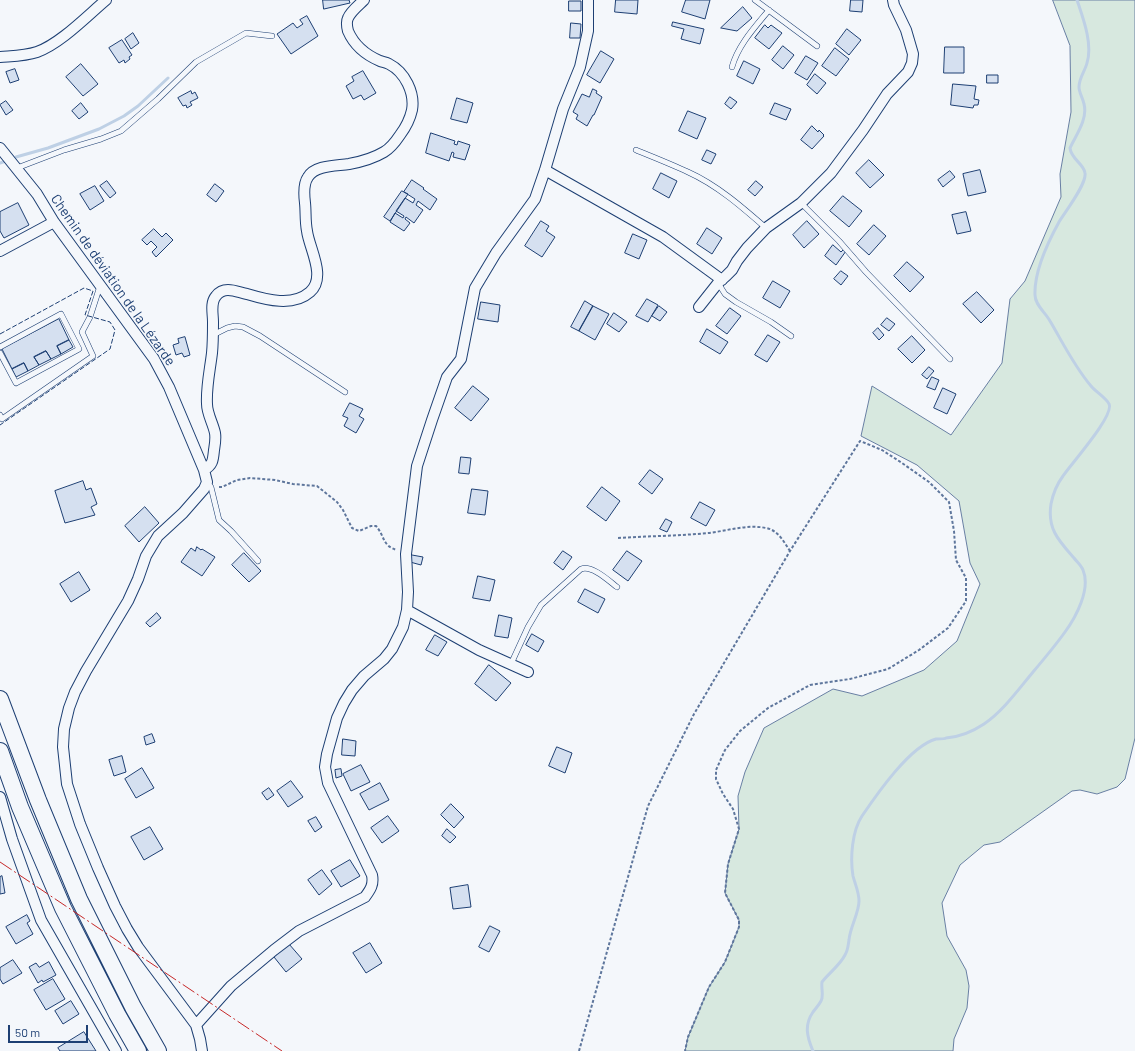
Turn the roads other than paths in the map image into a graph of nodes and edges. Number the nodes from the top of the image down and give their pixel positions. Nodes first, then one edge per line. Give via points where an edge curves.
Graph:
1 (106, 0) edge
2 (364, 0) edge
3 (588, 0) edge
4 (755, 0) edge
5 (893, 0) edge
6 (768, 10) junction
7 (272, 36) dead end
8 (817, 46) dead end
9 (0, 57) edge
10 (732, 67) dead end
11 (1, 150) edge
12 (636, 150) dead end
13 (16, 168) junction
14 (545, 170) junction
15 (801, 203) junction
16 (54, 222) junction
17 (766, 228) junction
18 (0, 251) edge
19 (720, 282) junction
20 (100, 285) junction
21 (699, 307) dead end
22 (82, 332) junction
23 (213, 335) junction
24 (791, 336) dead end
25 (73, 337) junction
26 (0, 347) edge
27 (0, 353) edge
28 (950, 358) dead end
29 (345, 392) dead end
30 (0, 415) edge
31 (204, 470) junction
32 (209, 485) junction
33 (258, 561) dead end
34 (617, 587) dead end
35 (407, 610) junction
36 (511, 664) junction
37 (528, 672) dead end
38 (0, 700) edge
39 (0, 751) edge
40 (0, 797) edge
41 (196, 1025) junction
42 (116, 1051) edge
43 (138, 1051) edge
44 (158, 1051) edge
45 (202, 1051) edge

1 - 9 street via 66,34 37,52
2 - 23 street via 348,18 350,35 365,53 390,64 407,81 412,105 407,126 392,146 383,153 351,164 325,167 313,171 308,177 304,185 305,220 317,278 311,291 295,300 284,301 267,300 234,290 225,290 218,294 212,303
3 - 14 street via 588,31 580,67 563,109
4 - 6 lane
5 - 15 street via 913,54 908,72 887,94 831,173
6 - 8 lane
6 - 10 lane via 738,50
7 - 13 lane via 246,33 196,62 121,131
11 - 13 street, Chemin de déviation de la Lézarde
12 - 17 lane via 707,182
13 - 16 street, Chemin de déviation de la Lézarde via 37,194
14 - 19 street via 663,236
14 - 35 street via 535,199 474,288 461,359 447,377 417,466 406,554
15 - 17 street
15 - 28 lane
16 - 18 street
16 - 20 street, Chemin de déviation de la Lézarde
17 - 19 street via 746,248 732,270
19 - 21 street
19 - 24 lane via 725,294
20 - 22 lane via 90,317
20 - 31 street, Chemin de déviation de la Lézarde via 154,359 169,387
22 - 25 lane
22 - 30 lane via 93,356 2,419
23 - 29 lane via 227,328 243,327
23 - 31 street via 207,405 216,440 213,459 210,466
25 - 26 lane via 61,314
25 - 27 lane via 79,349 16,383
31 - 32 street, Chemin de déviation de la Lézarde
32 - 33 lane via 219,520
32 - 41 street via 158,536 151,547 128,601 75,692 64,729 63,747 69,791 80,824 115,906 138,947
34 - 36 lane via 592,569 581,569 541,605 528,626
35 - 36 street via 479,650
35 - 41 street via 403,627 392,649 364,676 344,703 331,737 325,767 332,793 372,875 372,887 365,897 299,932 269,953 231,986
36 - 37 street
38 - 44 highway via 79,899
39 - 43 highway via 62,908
40 - 42 street via 41,920
41 - 45 street

